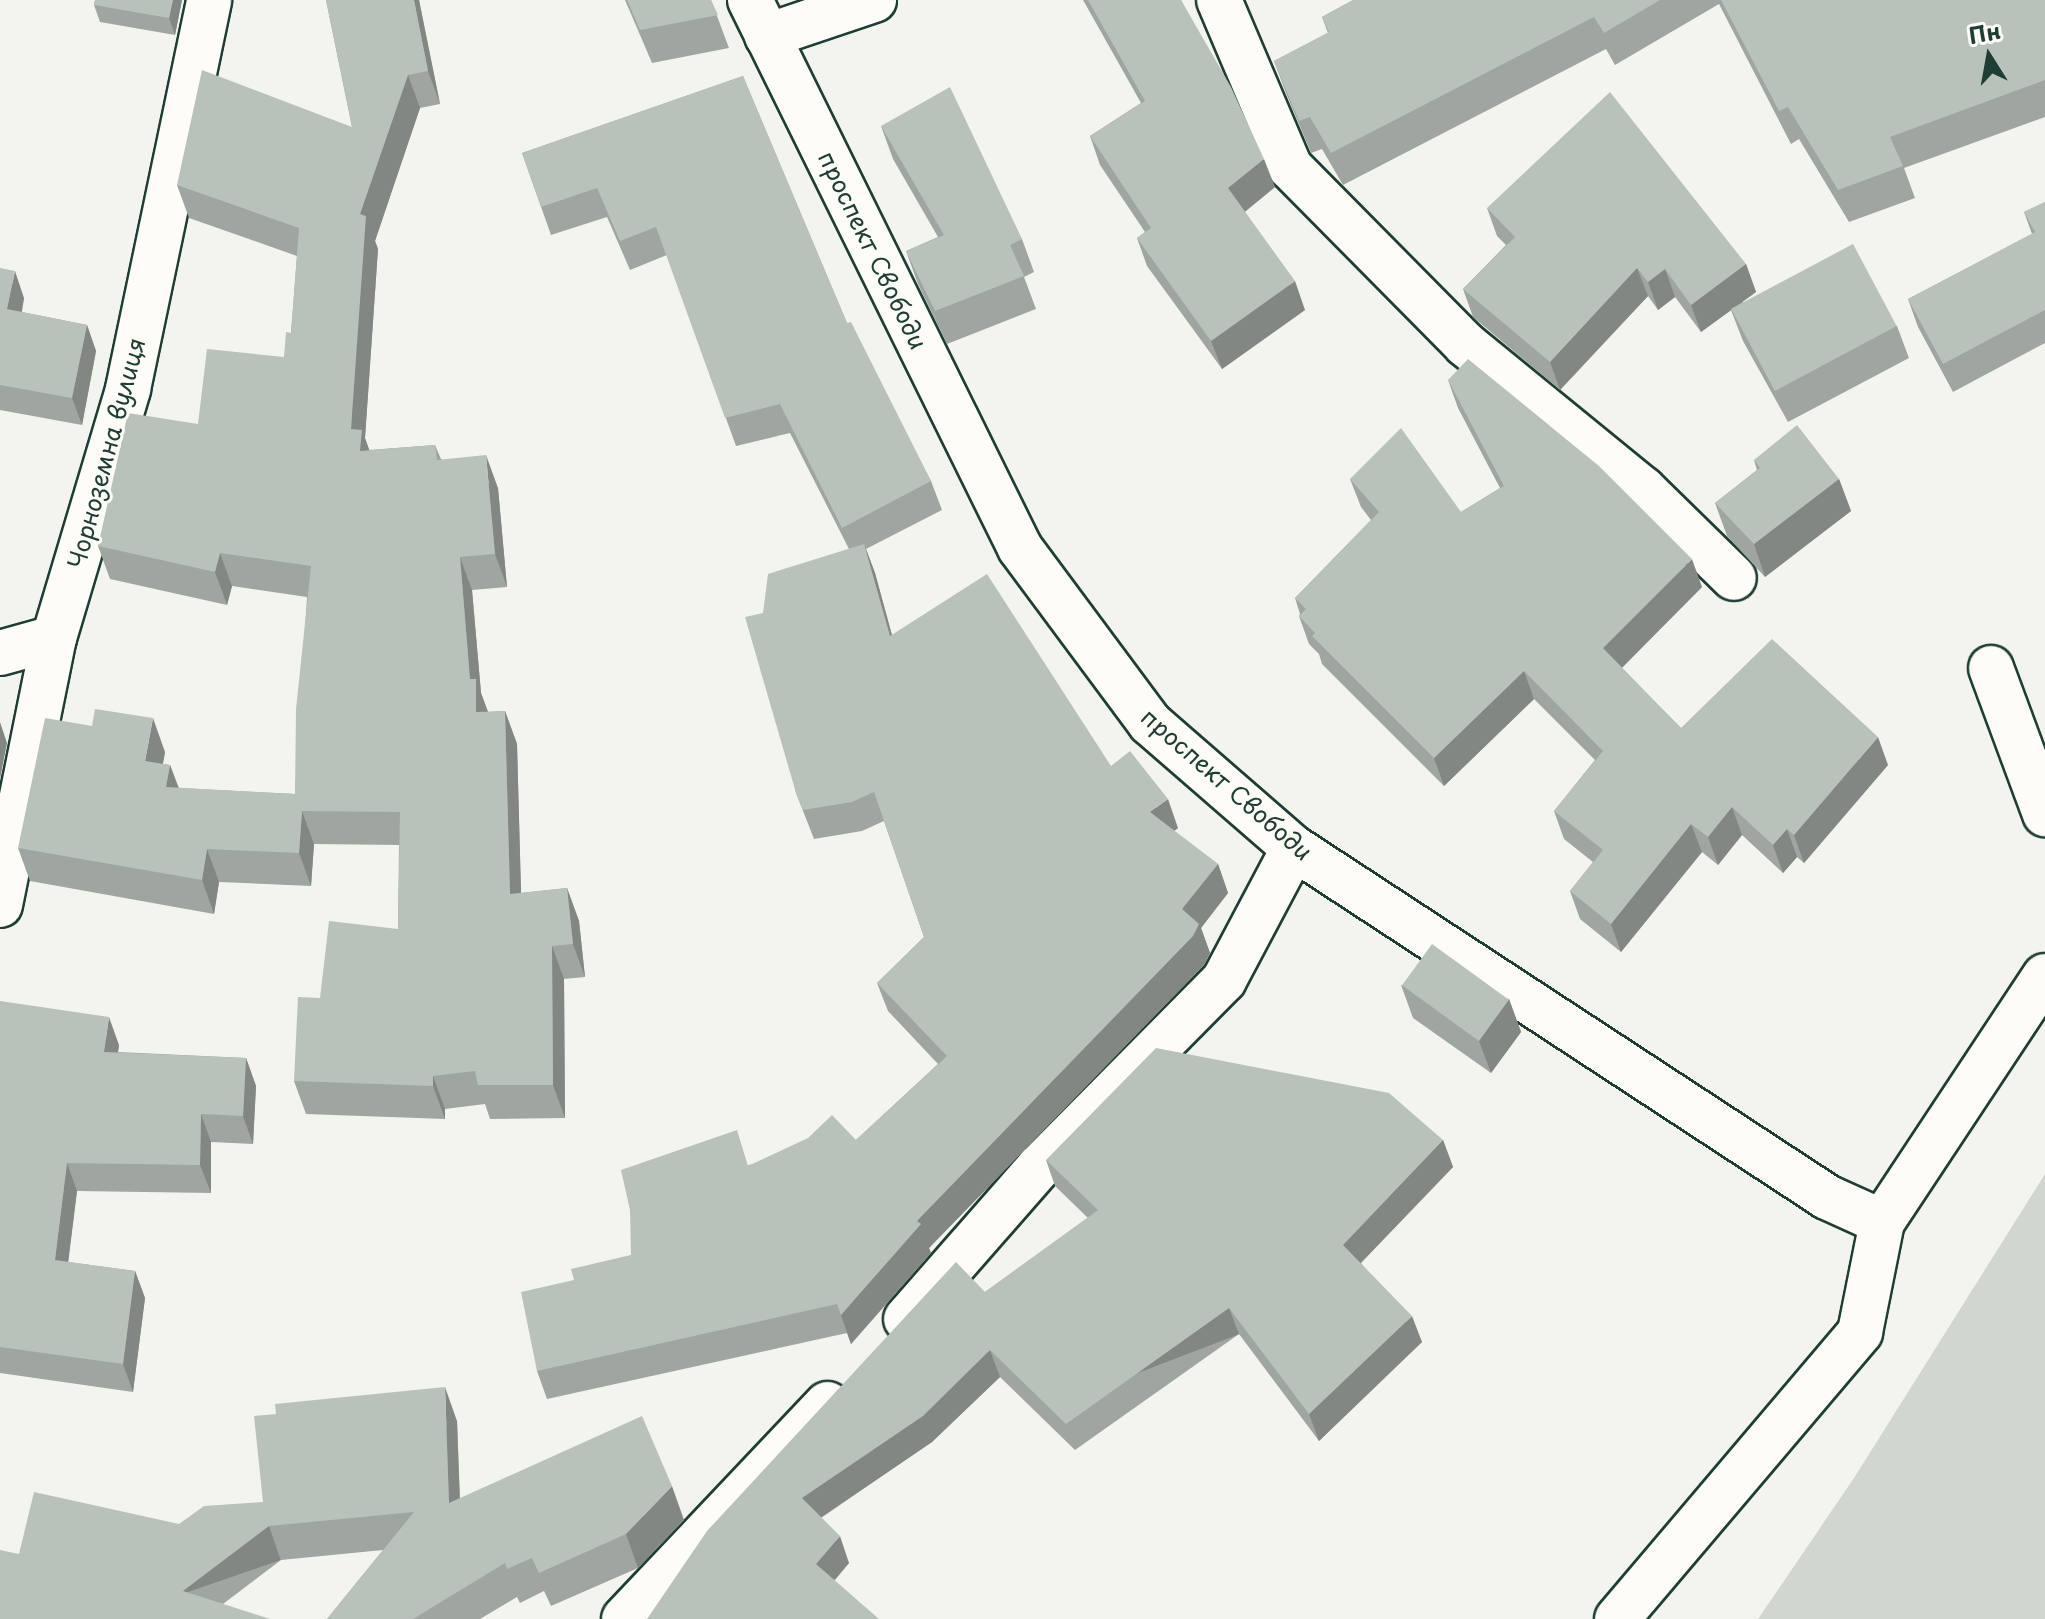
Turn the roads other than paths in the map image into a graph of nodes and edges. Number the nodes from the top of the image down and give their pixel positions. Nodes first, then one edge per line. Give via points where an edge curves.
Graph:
1 (209, 0) edge
2 (874, 0) edge
3 (1219, 0) edge
4 (758, 18) edge
5 (1734, 578) dead end
6 (54, 638) junction
7 (0, 653) edge
8 (1991, 668) dead end
9 (2045, 814) edge
10 (1294, 848) junction
11 (0, 905) edge
12 (2045, 976) edge
13 (1882, 1222) junction
14 (624, 1619) edge
15 (1617, 1619) edge

1 - 6 street, Чорноземна вулиця via 128,389
2 - 4 street, проспект Свободи
3 - 5 street via 1290,167 1465,344 1643,489
4 - 10 street, проспект Свободи via 1020,548 1150,723
6 - 7 street
6 - 11 street, Чорноземна вулиця
8 - 9 street
10 - 13 street, проспект Свободи via 1827,1197
10 - 14 street via 1224,980 1039,1167 865,1365
12 - 13 street
13 - 15 street via 1860,1332

